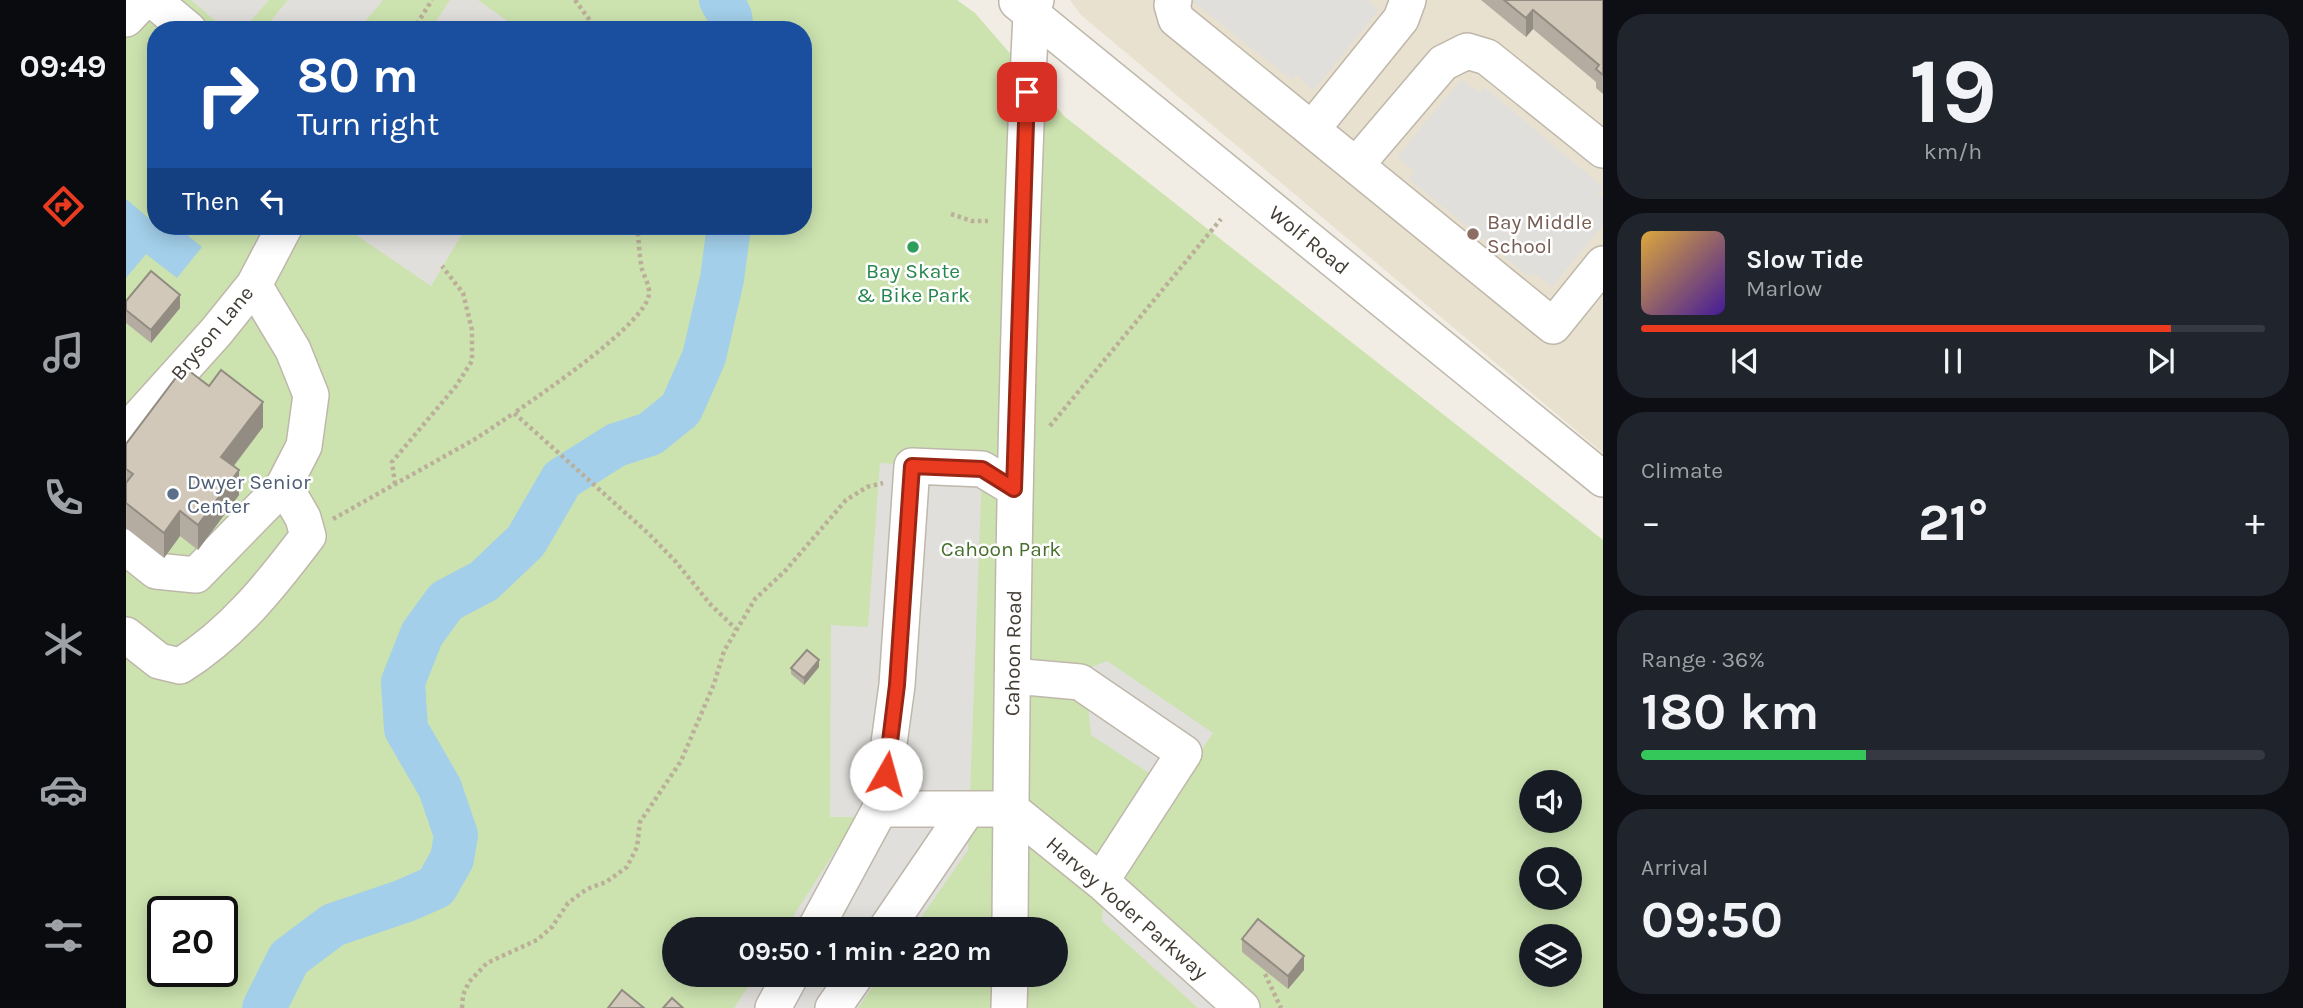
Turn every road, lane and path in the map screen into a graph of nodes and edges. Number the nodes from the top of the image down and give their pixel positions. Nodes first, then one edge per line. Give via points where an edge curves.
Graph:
1 (144, 0) edge
2 (153, 0) edge
3 (432, 0) edge
4 (576, 0) edge
5 (1174, 0) edge
6 (1408, 0) edge
7 (1027, 5) edge
8 (126, 19) edge
9 (178, 21) edge
10 (419, 21) edge
11 (591, 21) edge
12 (1312, 129) junction
13 (1603, 150) edge
14 (1357, 164) junction
15 (951, 214) dead end
16 (1221, 219) dead end
17 (988, 221) dead end
18 (280, 235) edge
19 (638, 235) edge
20 (1603, 264) edge
21 (442, 266) dead end
22 (254, 285) junction
23 (514, 414) junction
24 (1050, 426) dead end
25 (126, 432) edge
26 (1603, 479) edge
27 (395, 484) junction
28 (878, 484) dead end
29 (284, 485) junction
30 (1014, 489) junction
31 (308, 536) junction
32 (126, 547) edge
33 (736, 629) junction
34 (126, 635) edge
35 (1013, 676) junction
36 (880, 809) junction
37 (1011, 809) junction
38 (967, 810) junction
39 (1101, 881) junction
40 (822, 917) edge
41 (894, 917) edge
42 (1010, 917) edge
43 (1265, 974) dead end
44 (784, 987) edge
45 (848, 987) edge
46 (1010, 987) edge
47 (462, 1008) edge
48 (773, 1008) edge
49 (833, 1008) edge
50 (1009, 1008) edge
51 (1242, 1008) edge
52 (1281, 1008) edge

1 - 8 street
2 - 9 street
3 - 10 path
4 - 11 path
5 - 12 street via 1177,19
6 - 12 street via 1401,19
7 - 26 street, Wolf Road
7 - 30 street, Cahoon Road
12 - 14 street
13 - 14 street via 1487,57 1467,51 1443,63
14 - 20 street via 1553,326
15 - 17 path
16 - 24 path
18 - 22 street, Bryson Lane
19 - 23 path via 650,293 645,307 601,349
21 - 27 path via 463,293 472,330 472,360 456,386 391,462
22 - 25 street, Bryson Lane
22 - 29 street via 293,350 311,394 304,446
23 - 27 path
23 - 33 path via 676,562
27 - 31 path
28 - 33 path via 846,500 755,599
29 - 31 street
29 - 32 street via 196,575 156,571
30 - 35 street, Cahoon Road
30 - 36 street via 982,469 912,466 897,685
31 - 34 street via 261,597 202,652 180,666 159,661
33 - 47 path via 723,651 681,761 640,822 636,847 626,867 568,903 537,940 487,963 469,982
35 - 37 street, Cahoon Road
35 - 39 street via 1080,682 1184,753
36 - 38 street
36 - 40 street
37 - 38 street
37 - 39 street, Harvey Yoder Parkway
37 - 42 street, Cahoon Road
38 - 41 street
39 - 51 street, Harvey Yoder Parkway
43 - 52 path
44 - 48 street
45 - 49 street
46 - 50 street

